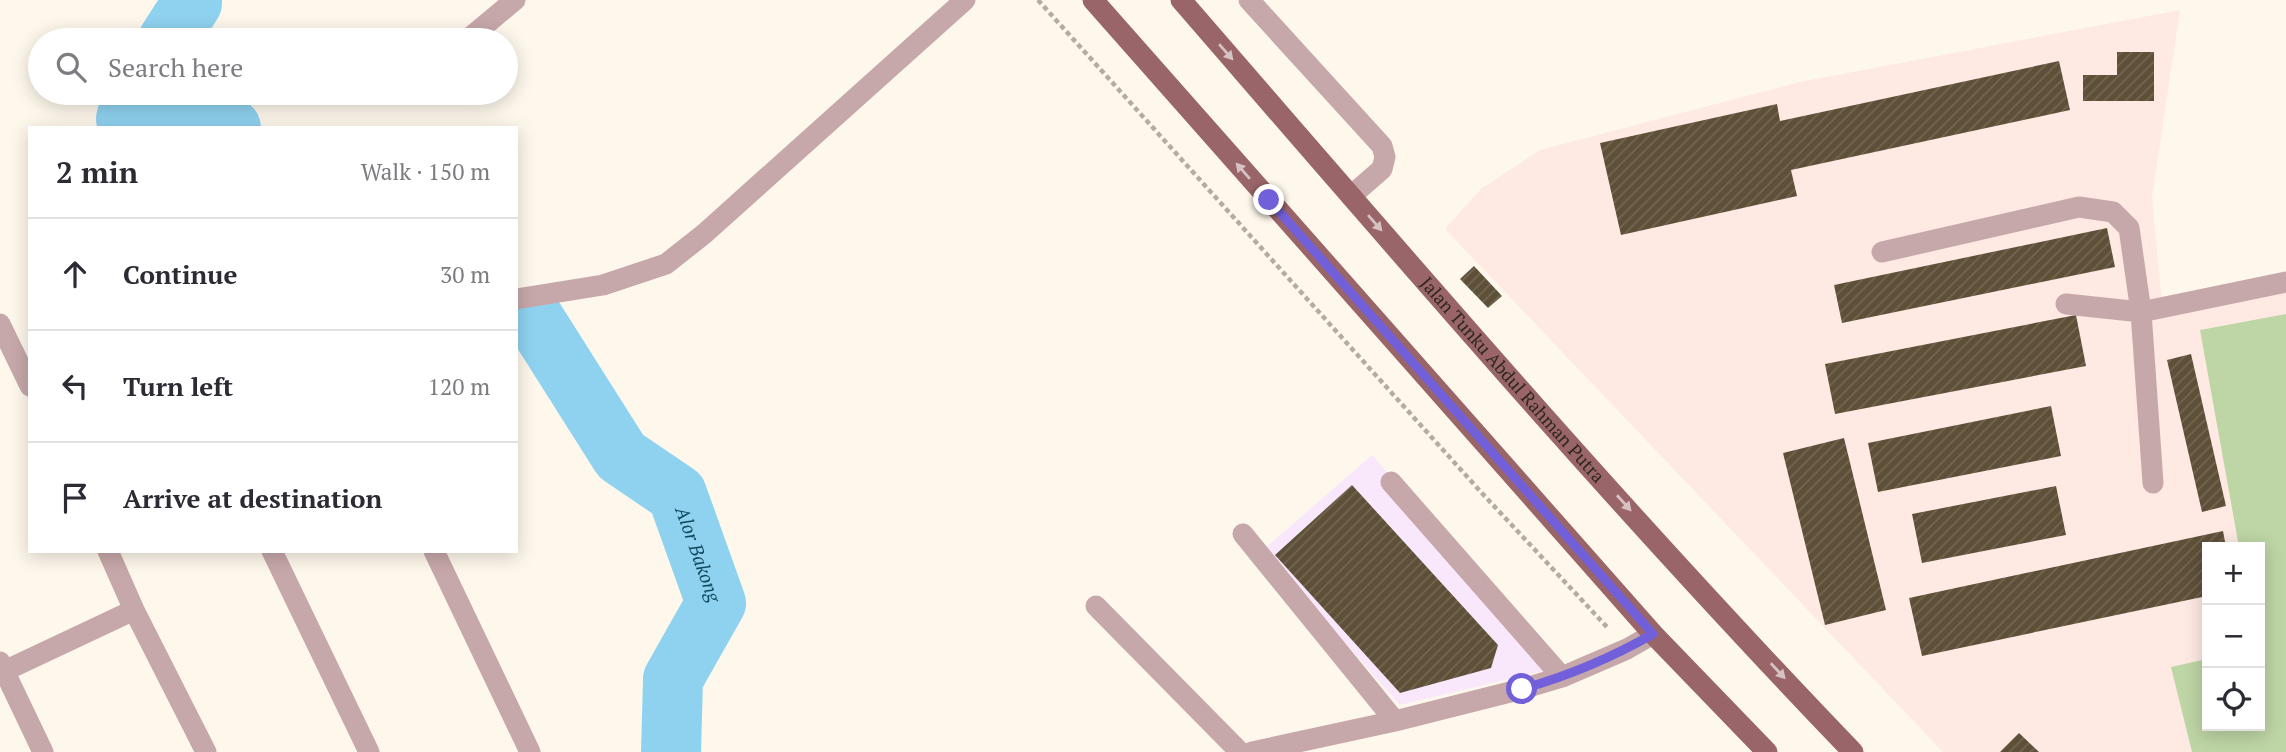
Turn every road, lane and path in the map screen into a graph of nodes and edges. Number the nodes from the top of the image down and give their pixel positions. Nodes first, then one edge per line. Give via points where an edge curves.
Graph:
1 (514, 0) edge
2 (965, 0) edge
3 (1038, 0) edge
4 (1093, 0) edge
5 (1181, 0) edge
6 (1249, 0) edge
7 (481, 28) edge
8 (1351, 196) junction
9 (1882, 252) dead end
10 (2286, 282) edge
11 (518, 299) edge
12 (2066, 304) dead end
13 (2141, 312) junction
14 (0, 324) edge
15 (28, 382) edge
16 (1391, 482) dead end
17 (2153, 483) dead end
18 (1243, 534) dead end
19 (109, 553) edge
20 (273, 553) edge
21 (435, 553) edge
22 (1096, 606) dead end
23 (134, 610) junction
24 (1653, 634) junction
25 (1627, 649) junction
26 (2, 668) edge
27 (1562, 677) junction
28 (1395, 721) junction
29 (43, 752) edge
30 (206, 752) edge
31 (369, 752) edge
32 (530, 752) edge
33 (1240, 752) edge
34 (1252, 752) edge
35 (1767, 752) edge
36 (1853, 752) edge

1 - 7 street
2 - 11 street via 666,264 603,285
3 - 25 path
24 -> 4 main road
5 -> 8 main road, Jalan Tunku Abdul Rahman Putra
6 - 8 street via 1382,146 1382,169
8 -> 36 main road, Jalan Tunku Abdul Rahman Putra via 1597,474
9 - 13 street via 2079,207 2113,212 2129,228
10 - 13 street
12 - 13 street
13 - 17 street
14 - 15 street
16 - 27 street
18 - 28 street
19 - 23 street
20 - 31 street
21 - 32 street
22 - 33 street
23 - 26 street
23 - 30 street
24 - 25 street
24 - 35 main road
25 - 27 street
26 - 29 street
27 - 28 street
28 - 34 street

